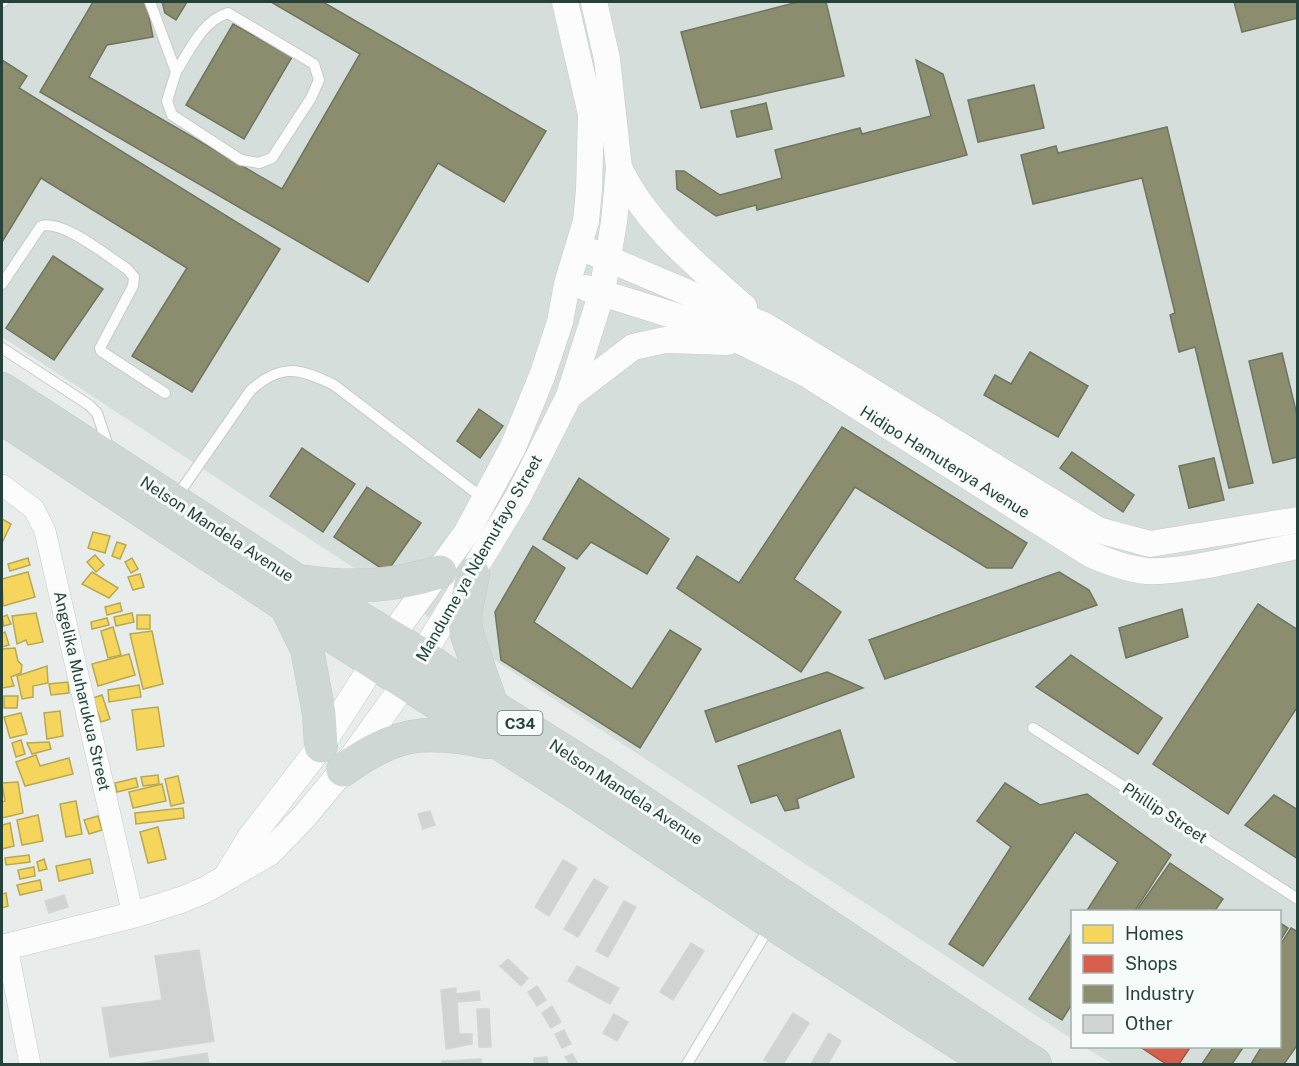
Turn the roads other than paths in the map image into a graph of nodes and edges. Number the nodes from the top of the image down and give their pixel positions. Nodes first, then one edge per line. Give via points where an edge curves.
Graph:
1 (150, 2) edge
2 (565, 2) edge
3 (594, 2) edge
4 (176, 72) junction
5 (619, 168) junction
6 (578, 247) junction
7 (608, 257) junction
8 (2, 284) edge
9 (567, 284) junction
10 (602, 292) junction
11 (764, 325) junction
12 (745, 343) junction
13 (2, 348) edge
14 (2, 389) edge
15 (165, 393) dead end
16 (569, 396) junction
17 (2, 418) edge
18 (114, 463) junction
19 (2, 485) edge
20 (484, 499) junction
21 (173, 501) junction
22 (1298, 520) edge
23 (1298, 546) edge
24 (440, 572) junction
25 (473, 574) junction
26 (291, 593) junction
27 (382, 650) junction
28 (414, 669) junction
29 (492, 706) junction
30 (1033, 728) dead end
31 (501, 745) junction
32 (321, 746) junction
33 (343, 770) junction
34 (228, 874) junction
35 (1298, 899) edge
36 (133, 915) junction
37 (772, 923) junction
38 (4, 947) edge
39 (972, 1056) edge
40 (30, 1065) edge
41 (687, 1065) edge
42 (1035, 1065) edge

1 - 4 lane
2 - 6 street, Mandume ya Ndemufayo Street via 591,114 590,190
3 - 5 street, Mandume ya Ndemufayo Street via 606,59
4 - 4 lane via 204,28 214,18 228,13 314,64 319,80 272,158 259,163 241,160 172,115 167,101
5 - 7 street, Mandume ya Ndemufayo Street
5 - 11 street via 631,193 657,225
6 - 7 street, Hidipo Hamutenya Avenue
6 - 9 street, Mandume ya Ndemufayo Street
7 - 10 street, Mandume ya Ndemufayo Street
7 - 11 street, Hidipo Hamutenya Avenue
8 - 15 lane via 41,226 48,224 64,229 127,269 134,277 133,286 100,348
9 - 10 street, Hidipo Hamutenya Avenue
9 - 20 street, Mandume ya Ndemufayo Street via 560,322 542,376 513,447
10 - 12 street, Hidipo Hamutenya Avenue via 714,328
10 - 16 street, Mandume ya Ndemufayo Street
11 - 22 street, Hidipo Hamutenya Avenue via 1098,530 1150,544
12 - 16 street via 665,340 633,346
12 - 23 street, Hidipo Hamutenya Avenue via 805,373 1090,554 1117,565 1146,571 1170,570
13 - 18 lane via 90,405 97,413
14 - 18 main road, Nelson Mandela Avenue / C34
16 - 25 street, Mandume ya Ndemufayo Street via 518,497
17 - 26 main road, Nelson Mandela Avenue / C34
18 - 21 main road, Nelson Mandela Avenue / C34
19 - 36 street, Angelika Muharukua Street via 34,509 45,531
20 - 21 lane via 334,385 308,372 286,370 264,379 250,391
20 - 24 street, Mandume ya Ndemufayo Street
21 - 26 main road, Nelson Mandela Avenue / C34
24 - 26 main road via 414,580
24 - 27 street, Mandume ya Ndemufayo Street
25 - 28 street, Mandume ya Ndemufayo Street
25 - 29 main road via 465,614 466,632
26 - 27 main road, Nelson Mandela Avenue / C34
26 - 32 main road via 307,649
27 - 28 main road, Nelson Mandela Avenue / C34
27 - 32 street, Mandume ya Ndemufayo Street
28 - 29 main road, Nelson Mandela Avenue / C34
28 - 31 main road, Nelson Mandela Avenue / C34
28 - 33 street, Mandume ya Ndemufayo Street
29 - 42 main road, Nelson Mandela Avenue / C34
30 - 35 lane, Phillip Street
31 - 33 main road via 423,733 371,749
31 - 37 main road, Nelson Mandela Avenue / C34
32 - 34 street, Mandume ya Ndemufayo Street via 250,838
33 - 34 street, Mandume ya Ndemufayo Street via 269,853
34 - 36 street, Mandume ya Ndemufayo Street via 205,890
36 - 38 street, Mandume ya Ndemufayo Street
37 - 39 main road, Nelson Mandela Avenue / C34
37 - 41 lane
38 - 40 street

